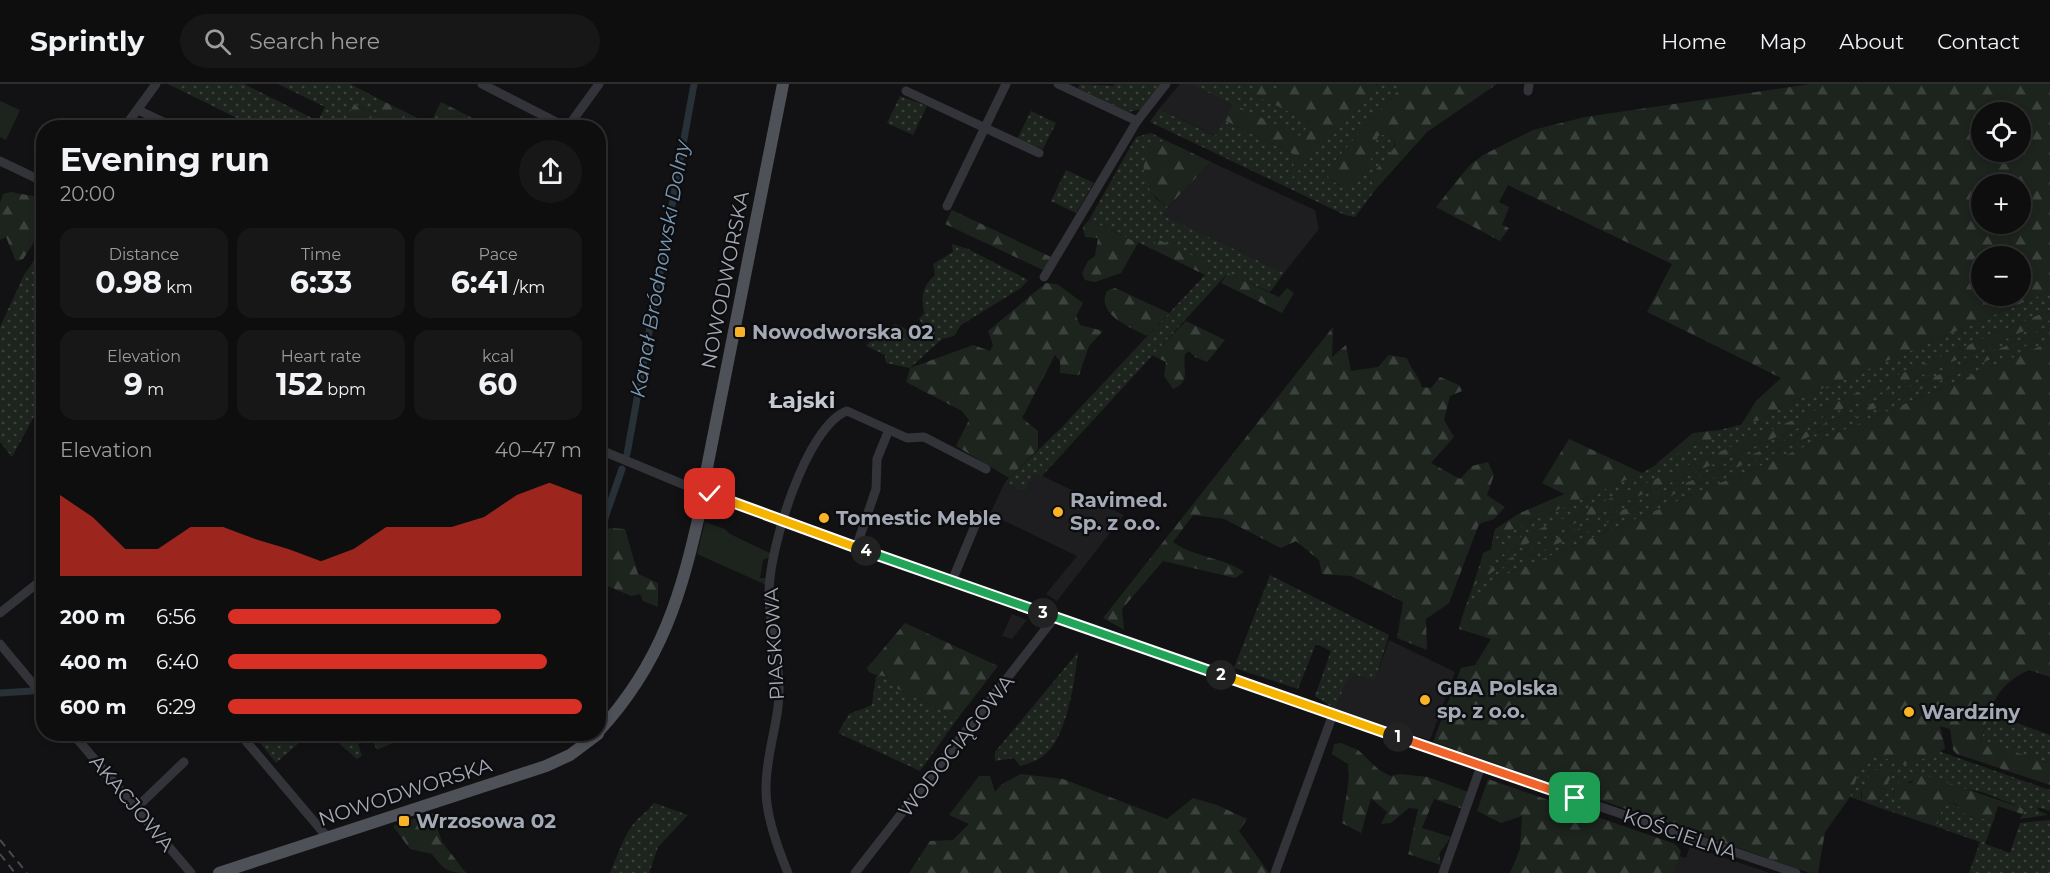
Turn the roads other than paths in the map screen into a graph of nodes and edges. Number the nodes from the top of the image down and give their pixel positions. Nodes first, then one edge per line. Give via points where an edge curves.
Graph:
1 (156, 84) edge
2 (482, 84) edge
3 (599, 84) edge
4 (783, 84) edge
5 (1006, 84) edge
6 (1058, 84) edge
7 (1166, 84) edge
8 (906, 91) dead end
9 (138, 110) junction
10 (130, 120) edge
11 (159, 120) edge
12 (551, 120) edge
13 (567, 120) edge
14 (1137, 122) junction
15 (984, 128) junction
16 (1039, 153) dead end
17 (0, 160) edge
18 (36, 178) edge
19 (947, 206) dead end
20 (1044, 277) dead end
21 (888, 432) junction
22 (606, 452) edge
23 (986, 469) dead end
24 (692, 488) junction
25 (706, 493) junction
26 (979, 516) dead end
27 (782, 520) junction
28 (856, 548) junction
29 (952, 581) junction
30 (36, 584) edge
31 (0, 613) edge
32 (1055, 617) junction
33 (0, 644) edge
34 (36, 687) edge
35 (1333, 714) junction
36 (606, 723) edge
37 (79, 741) edge
38 (246, 741) edge
39 (588, 741) edge
40 (184, 762) dead end
41 (1481, 766) junction
42 (135, 809) junction
43 (328, 838) junction
44 (191, 873) edge
45 (219, 873) edge
46 (788, 873) edge
47 (855, 873) edge
48 (1275, 873) edge
49 (1443, 873) edge
50 (1796, 873) edge

1 - 9 street
2 - 12 street
3 - 13 street
4 - 25 main road, NOWODWORSKA
5 - 15 street
6 - 14 street
7 - 14 street
8 - 15 street
9 - 10 street
9 - 11 street
14 - 20 street
15 - 16 street
15 - 19 street
17 - 18 street
21 - 23 street via 910,439 924,437
21 - 27 street via 847,411 832,419 822,429
21 - 28 street via 878,459 876,489
22 - 24 street
24 - 25 main road via 697,483
24 - 25 main road via 692,497
25 - 27 street, KOŚCIELNA
25 - 36 main road, NOWODWORSKA via 688,569 668,626 642,676
26 - 29 street
27 - 28 street, KOŚCIELNA
27 - 46 street, PIASKOWA via 769,590 779,682 778,720 766,790
28 - 29 street, KOŚCIELNA
29 - 32 street, KOŚCIELNA
30 - 31 street
32 - 35 street, KOŚCIELNA
32 - 47 street, WODOCIĄGOWA
33 - 34 street
35 - 41 street, KOŚCIELNA
35 - 48 street
37 - 42 street, AKACJOWA
38 - 43 street
39 - 43 main road, NOWODWORSKA via 546,766
40 - 42 street
41 - 49 street
41 - 50 street, KOŚCIELNA
42 - 44 street, AKACJOWA
43 - 45 main road, NOWODWORSKA

